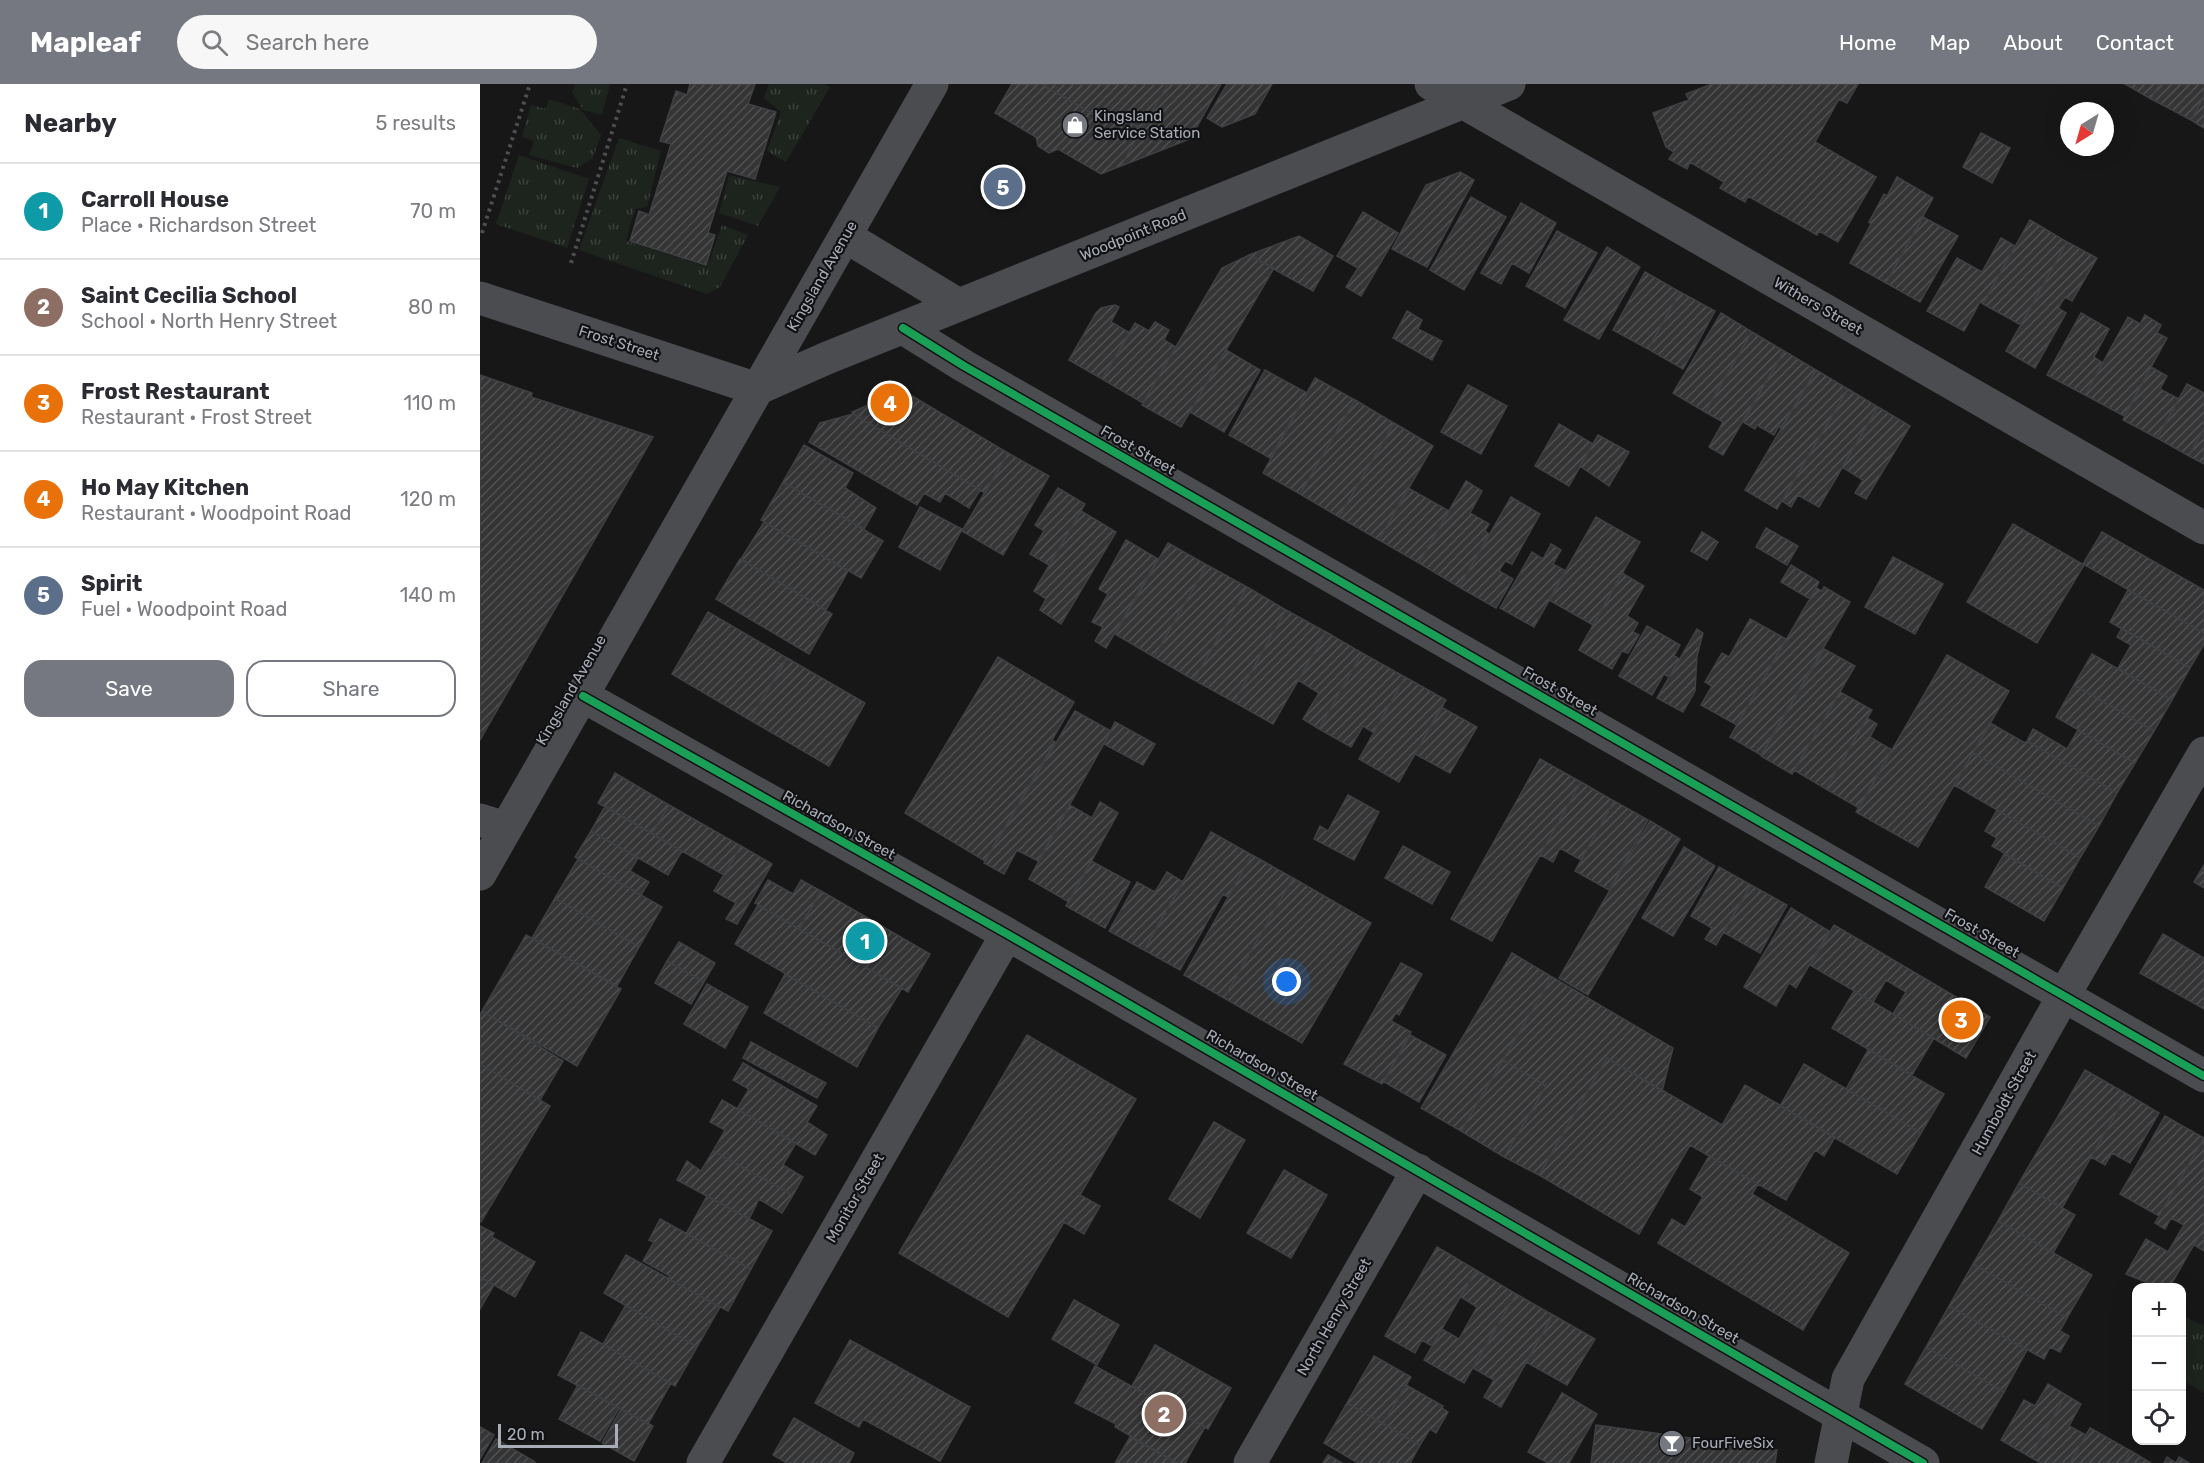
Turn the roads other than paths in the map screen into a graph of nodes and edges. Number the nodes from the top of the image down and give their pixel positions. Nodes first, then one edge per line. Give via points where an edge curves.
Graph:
1 (932, 84) edge
2 (1431, 84) edge
3 (1509, 84) edge
4 (1463, 102) junction
5 (845, 236) junction
6 (480, 298) edge
7 (959, 305) junction
8 (903, 328) junction
9 (757, 388) junction
10 (2204, 528) edge
11 (584, 696) junction
12 (2204, 753) edge
13 (493, 824) edge
14 (480, 874) edge
15 (1007, 934) junction
16 (2064, 995) junction
17 (2204, 1076) edge
18 (1419, 1170) junction
19 (1842, 1414) junction
20 (703, 1463) edge
21 (1250, 1463) edge
22 (1831, 1463) edge
23 (1923, 1463) edge

1 - 5 street, Kingsland Avenue
2 - 4 street, Withers Street
3 - 4 street, Woodpoint Road
4 - 7 street, Woodpoint Road
4 - 10 street, Withers Street
5 - 7 street
5 - 9 street, Kingsland Avenue
6 - 9 street, Frost Street
7 - 8 street, Woodpoint Road
8 - 9 street, Woodpoint Road
8 - 16 street, Frost Street
9 - 11 street, Kingsland Avenue
11 - 13 street, Kingsland Avenue
11 - 15 street, Richardson Street
12 - 16 street, Humboldt Street
13 - 14 street, Kingsland Avenue
15 - 18 street, Richardson Street
15 - 20 street, Monitor Street
16 - 17 street, Frost Street
16 - 19 street, Humboldt Street via 1848,1379
18 - 19 street, Richardson Street
18 - 21 street, North Henry Street
19 - 22 street, Humboldt Street
19 - 23 street, Richardson Street

